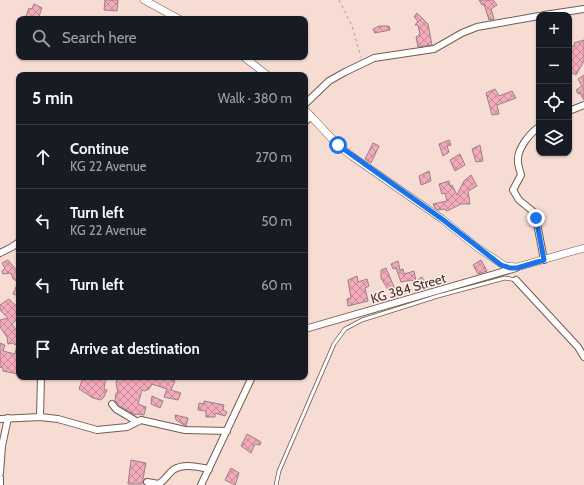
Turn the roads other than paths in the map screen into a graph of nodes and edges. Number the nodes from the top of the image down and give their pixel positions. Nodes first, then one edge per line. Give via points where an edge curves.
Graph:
1 (144, 0) edge
2 (584, 9) edge
3 (564, 12) edge
4 (174, 16) edge
5 (536, 17) edge
6 (248, 60) edge
7 (263, 72) edge
8 (308, 101) edge
9 (584, 105) edge
10 (572, 109) edge
11 (308, 113) edge
12 (311, 116) junction
13 (308, 119) edge
14 (536, 130) edge
15 (16, 245) edge
16 (584, 248) edge
17 (0, 253) edge
18 (544, 260) junction
19 (517, 268) junction
20 (516, 280) joint
21 (308, 328) edge
22 (584, 357) edge
23 (41, 380) edge
24 (251, 380) edge
25 (112, 404) dead end
26 (40, 417) junction
27 (0, 418) edge
28 (8, 418) junction
29 (136, 421) junction
30 (227, 431) junction
31 (208, 469) junction
32 (0, 473) edge
33 (0, 478) edge
34 (147, 482) dead end
35 (0, 485) edge
36 (201, 485) edge
37 (276, 485) edge

1 - 4 street
2 - 3 street
5 - 8 street via 477,27 434,49 393,54 364,63 330,81
6 - 7 street
9 - 10 street
11 - 12 street
12 - 13 street
12 - 19 street via 353,157 442,219 495,261
14 - 18 street via 520,152 518,159 521,175 513,190 518,200 535,213
15 - 17 street
16 - 18 street
18 - 19 street
19 - 21 street, KG 384 Street
20 - 22 street via 578,347
20 - 37 lane via 505,278 438,296 362,320 345,329 334,344 279,471
23 - 26 street
24 - 30 street
25 - 29 street
26 - 28 street
26 - 29 street via 58,419 97,430 127,427
27 - 28 street
28 - 32 street
29 - 30 street via 148,420 185,430
30 - 31 street
31 - 34 street via 181,467 173,470 159,484
31 - 36 street
33 - 35 street

